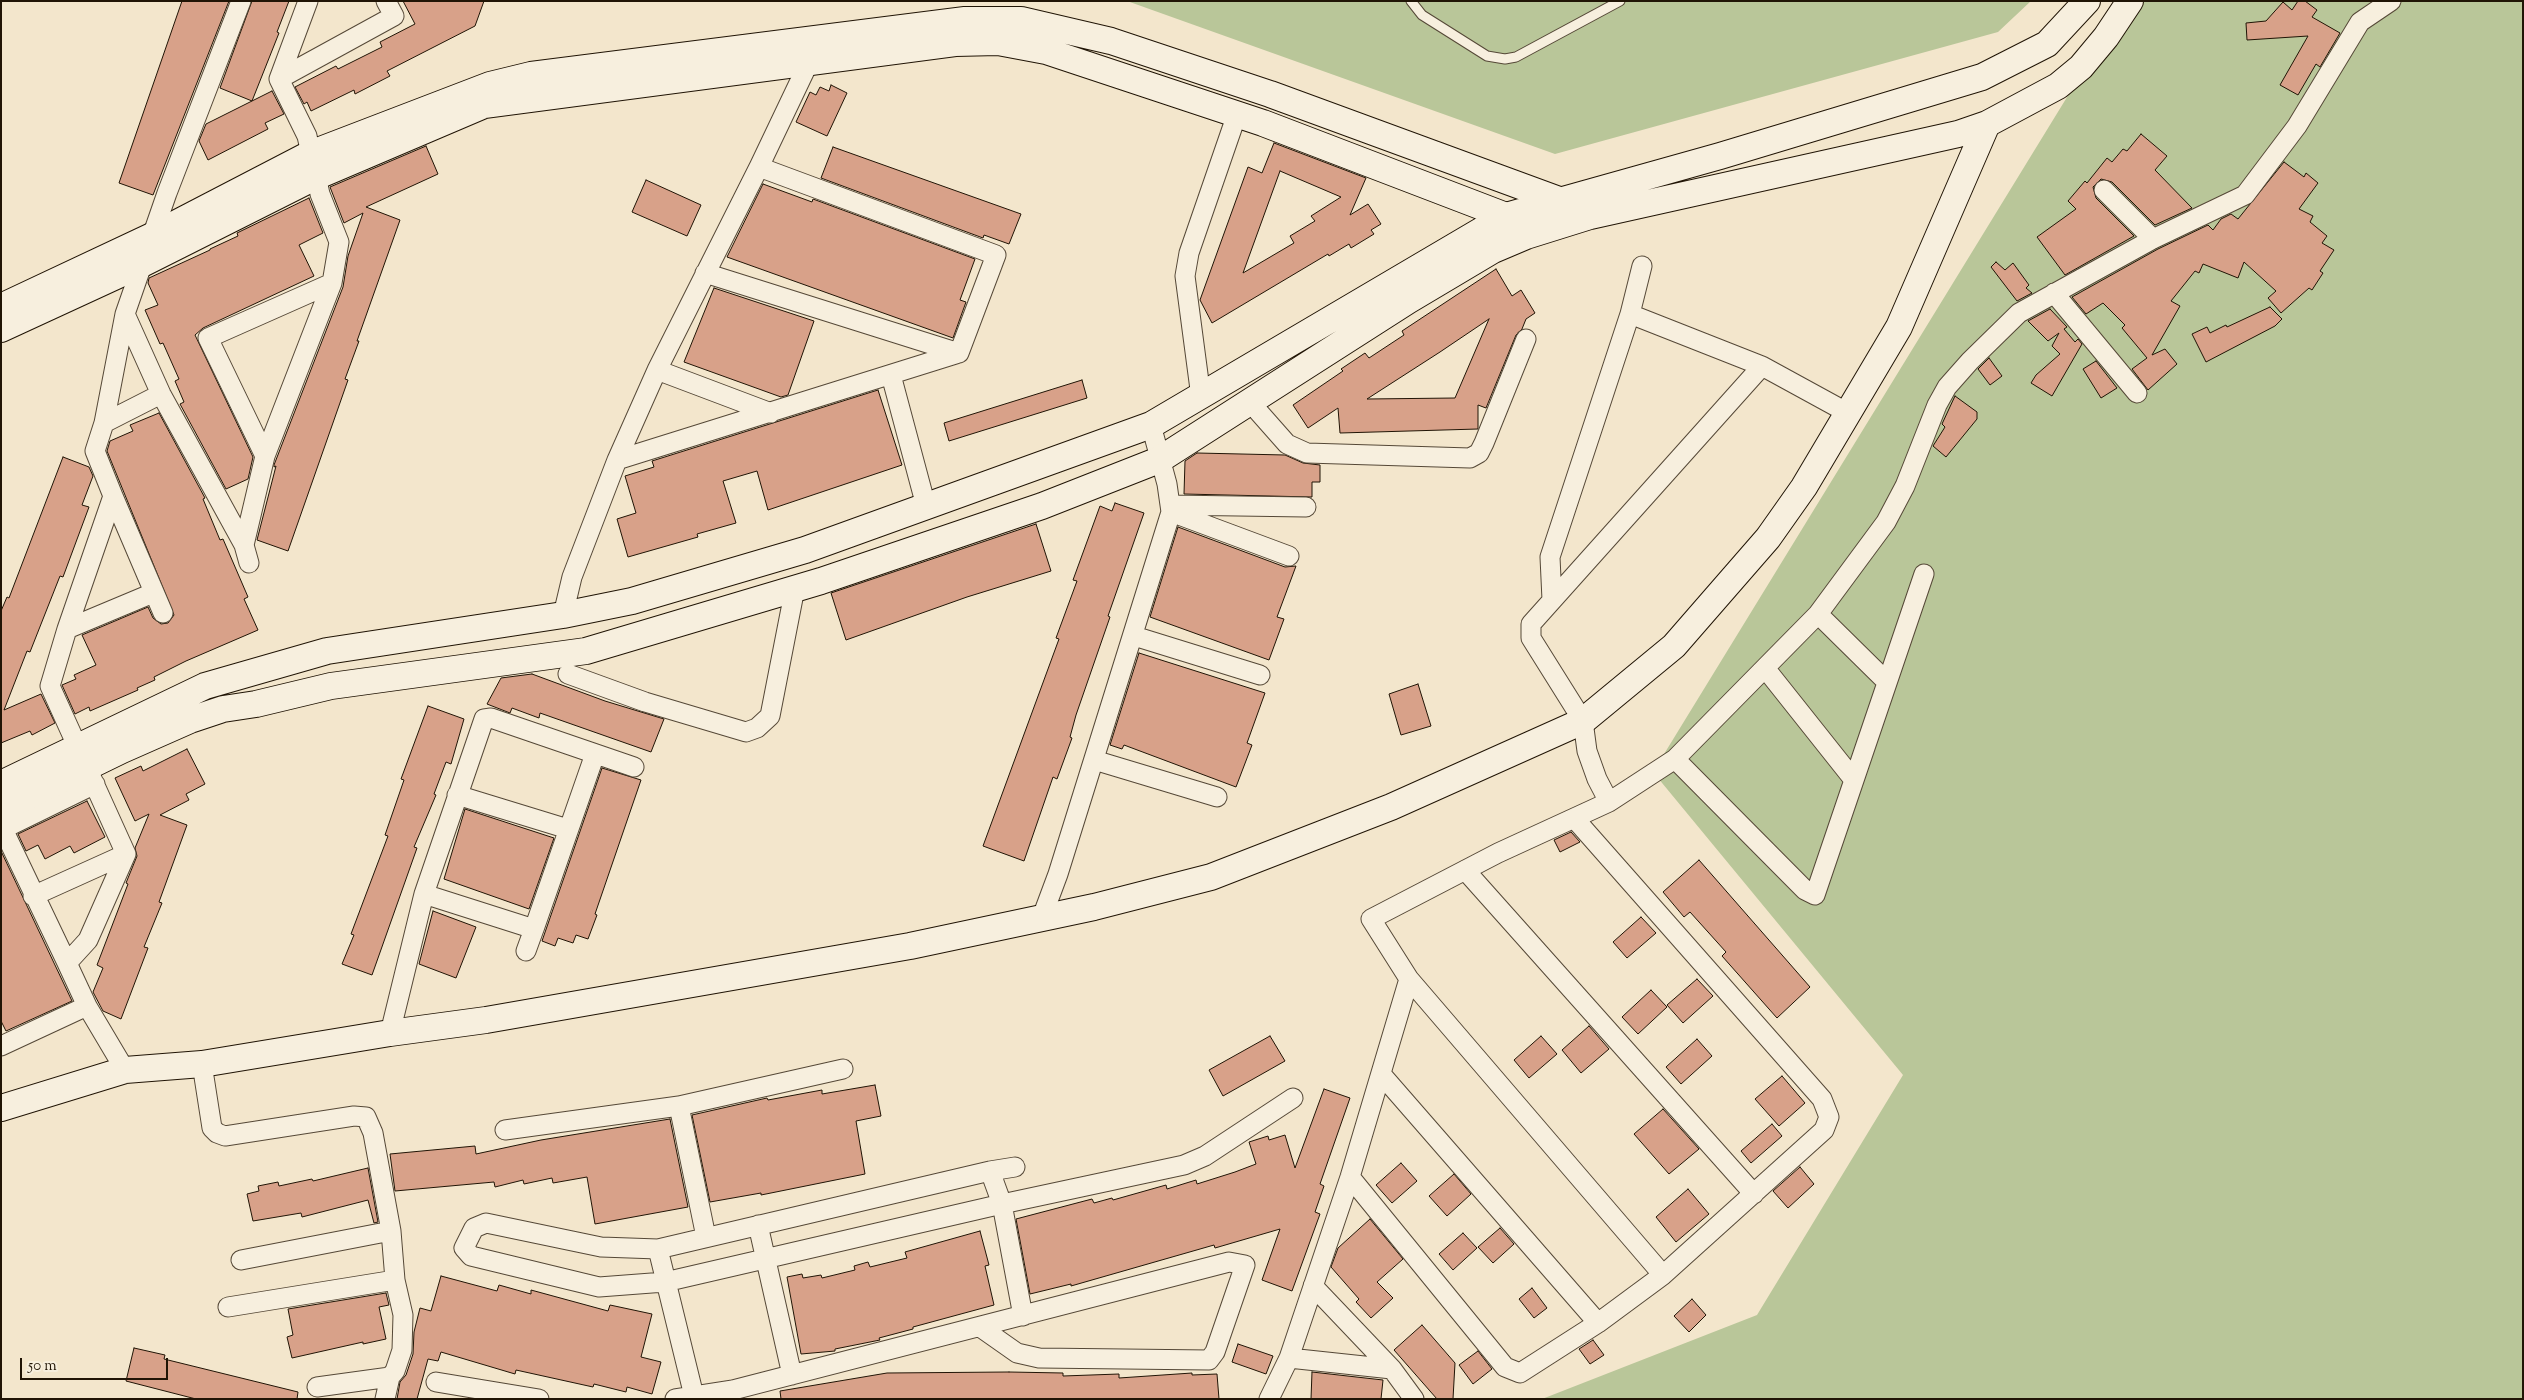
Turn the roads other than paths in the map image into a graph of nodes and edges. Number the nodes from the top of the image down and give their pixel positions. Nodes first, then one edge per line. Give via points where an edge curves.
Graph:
1 (240, 1) edge
2 (308, 1) edge
3 (386, 1) edge
4 (1411, 1) edge
5 (1620, 1) edge
6 (2086, 1) edge
7 (2130, 1) edge
8 (2390, 1) edge
9 (809, 62) junction
10 (279, 79) junction
11 (1237, 114) junction
12 (1988, 124) junction
13 (313, 166) junction
14 (759, 167) junction
15 (2104, 190) dead end
16 (1562, 200) junction
17 (1506, 216) junction
18 (1590, 216) junction
19 (1533, 233) junction
20 (152, 236) junction
21 (2153, 239) junction
22 (142, 264) junction
23 (1642, 266) dead end
24 (705, 272) junction
25 (332, 283) junction
26 (2054, 293) junction
27 (1, 307) edge
28 (125, 314) junction
29 (1630, 314) junction
30 (1, 328) edge
31 (1526, 339) dead end
32 (960, 353) junction
33 (1762, 366) junction
34 (657, 370) junction
35 (891, 376) junction
36 (2137, 393) dead end
37 (161, 394) junction
38 (1201, 397) junction
39 (1249, 401) junction
40 (771, 413) junction
41 (1848, 413) junction
42 (104, 423) junction
43 (1151, 425) junction
44 (265, 456) junction
45 (617, 460) junction
46 (1159, 460) junction
47 (113, 496) junction
48 (926, 506) junction
49 (1306, 507) dead end
50 (1171, 509) junction
51 (1289, 556) dead end
52 (1924, 574) dead end
53 (795, 588) junction
54 (153, 593) junction
55 (1552, 600) junction
56 (163, 613) dead end
57 (1818, 614) junction
58 (563, 615) junction
59 (67, 629) junction
60 (1134, 636) junction
61 (1765, 668) junction
62 (568, 674) dead end
63 (1260, 676) dead end
64 (1887, 682) junction
65 (1583, 721) junction
66 (595, 754) junction
67 (1675, 759) junction
68 (1094, 760) junction
69 (86, 766) junction
70 (634, 767) dead end
71 (1854, 780) junction
72 (1, 784) edge
73 (457, 795) junction
74 (1217, 797) dead end
75 (1609, 802) junction
76 (1574, 818) junction
77 (2, 823) edge
78 (568, 830) junction
79 (126, 854) junction
80 (1465, 870) junction
81 (424, 894) junction
82 (34, 896) junction
83 (1042, 917) junction
84 (534, 929) junction
85 (526, 951) dead end
86 (67, 963) junction
87 (1409, 978) junction
88 (87, 1006) junction
89 (390, 1033) junction
90 (2, 1044) edge
91 (202, 1064) junction
92 (843, 1069) dead end
93 (125, 1070) junction
94 (1381, 1074) junction
95 (1293, 1098) dead end
96 (679, 1106) junction
97 (1, 1108) edge
98 (504, 1130) dead end
99 (1015, 1167) dead end
100 (990, 1171) junction
101 (1350, 1176) junction
102 (1754, 1194) junction
103 (1002, 1204) junction
104 (758, 1225) junction
105 (391, 1230) junction
106 (706, 1237) junction
107 (658, 1249) junction
108 (241, 1260) dead end
109 (766, 1260) junction
110 (1663, 1275) junction
111 (394, 1280) junction
112 (665, 1282) junction
113 (1313, 1286) junction
114 (228, 1307) dead end
115 (1023, 1316) junction
116 (1598, 1323) junction
117 (980, 1327) junction
118 (1289, 1358) junction
119 (1392, 1369) junction
120 (792, 1375) junction
121 (390, 1377) junction
122 (436, 1382) dead end
123 (317, 1387) dead end
124 (734, 1394) edge
125 (694, 1396) junction
126 (385, 1399) edge
127 (539, 1399) edge
128 (675, 1399) edge
129 (1269, 1399) edge
130 (1414, 1399) edge

1 - 20 street
2 - 10 street
3 - 10 street via 394,16
4 - 5 lane via 1422,15 1487,56 1505,59 1516,57
6 - 16 street via 2047,44 1982,77
7 - 12 street via 2081,67 2058,86
8 - 21 street via 2360,22 2297,126 2245,195
9 - 11 street via 955,43 998,42 1046,51
9 - 13 street via 484,105
9 - 14 street
10 - 13 street via 307,136
11 - 17 street
11 - 38 street via 1189,253 1185,276
12 - 18 street via 1958,134
12 - 41 street via 1899,327
13 - 16 street via 459,96 531,75 882,29 965,20 1021,20 1111,41 1270,94
13 - 20 street
13 - 22 street
13 - 25 street via 339,242
14 - 24 street
14 - 32 street via 996,255
15 - 21 street
16 - 17 street
16 - 18 street
17 - 19 street
17 - 38 street
18 - 19 street
19 - 39 street via 1493,250
20 - 22 street
20 - 27 street
21 - 26 street
22 - 28 street
22 - 30 street
23 - 29 street
24 - 32 street
24 - 34 street
25 - 44 street
25 - 44 street via 208,338
26 - 36 street
26 - 57 street via 2019,313 1947,386 1897,506
28 - 37 street
28 - 42 street
29 - 33 street
29 - 55 street via 1550,557
31 - 39 street via 1484,443 1479,453 1470,458 1307,453 1287,444
32 - 35 street
33 - 41 street
33 - 55 street
34 - 40 street
34 - 45 street
35 - 40 street
35 - 48 street
37 - 42 street
37 - 44 street via 246,554
38 - 43 street
39 - 46 street
40 - 45 street
41 - 65 street via 1804,487 1768,538 1674,646
42 - 47 street via 95,451
43 - 46 street
43 - 48 street
45 - 58 street via 572,577
46 - 50 street
46 - 53 street via 1042,506
47 - 54 street
47 - 59 street
48 - 58 street via 795,552 632,601
49 - 50 street
50 - 51 street
50 - 60 street
52 - 64 street
53 - 62 street via 770,716 757,728 746,732 645,702
53 - 69 street via 586,651 331,686 223,709 190,720
54 - 56 street
54 - 59 street
55 - 65 street via 1531,624 1531,638
57 - 61 street
57 - 64 street
58 - 69 street via 327,651 205,686
59 - 69 street via 50,686
60 - 63 street
60 - 68 street
61 - 67 street
61 - 71 street
64 - 71 street
65 - 75 street via 1587,751
65 - 83 street via 1391,807 1211,877
66 - 70 street
66 - 73 street via 488,717 482,724
66 - 78 street
67 - 71 street via 1805,890 1815,895
67 - 75 street
68 - 74 street
68 - 83 street
69 - 72 street
69 - 77 street
69 - 79 street
73 - 78 street
73 - 81 street
75 - 76 street
76 - 80 street
76 - 102 street via 1822,1099 1829,1116 1824,1130
77 - 82 street
78 - 84 street
79 - 82 street
79 - 86 street via 88,940
80 - 87 street via 1372,919
80 - 102 street
81 - 84 street
81 - 89 street
82 - 86 street
83 - 89 street via 901,948 486,1020
84 - 85 street
86 - 88 street
87 - 94 street
87 - 110 street
88 - 90 street
88 - 93 street
89 - 91 street
91 - 93 street
91 - 105 street via 212,1128 225,1136 354,1116 366,1117 372,1132
92 - 96 street
93 - 97 street
94 - 101 street
94 - 116 street
95 - 103 street via 1205,1156 1184,1165
96 - 98 street
96 - 106 street
99 - 100 street
100 - 103 street
100 - 104 street
101 - 113 street
101 - 116 street via 1505,1367 1520,1373
102 - 110 street
103 - 109 street
103 - 115 street
104 - 106 street
104 - 109 street
105 - 108 street
105 - 111 street
106 - 107 street
107 - 112 street
107 - 112 street via 601,1247 486,1223 474,1228 464,1248 471,1256 599,1287
109 - 112 street
109 - 120 street
110 - 116 street
111 - 114 street
111 - 121 street via 403,1315 402,1350 396,1371
112 - 125 street
113 - 118 street
113 - 119 street
115 - 117 street
115 - 117 street via 1229,1262 1245,1265 1215,1352 1209,1360 1039,1358 1017,1353
117 - 120 street
118 - 119 street
118 - 129 street
119 - 130 street
120 - 124 street
121 - 123 street
121 - 126 street
122 - 127 street
124 - 125 street
125 - 128 street

